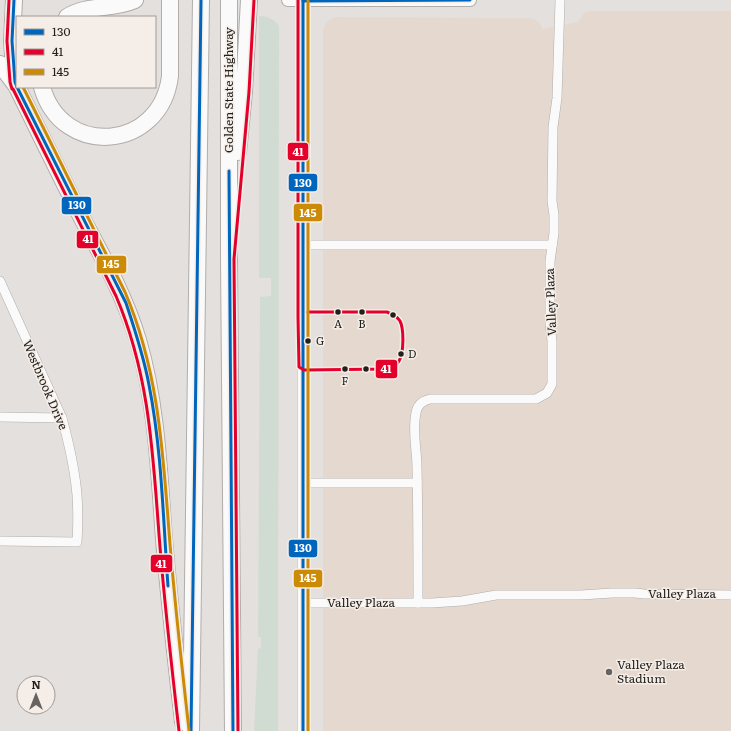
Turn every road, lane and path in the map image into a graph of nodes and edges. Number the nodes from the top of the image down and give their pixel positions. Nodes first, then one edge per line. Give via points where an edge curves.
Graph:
1 (14, 0) edge
2 (136, 0) edge
3 (170, 0) edge
4 (201, 0) edge
5 (229, 0) edge
6 (249, 0) edge
7 (288, 0) edge
8 (303, 0) edge
9 (470, 0) edge
10 (560, 0) edge
11 (69, 16) edge
12 (0, 64) edge
13 (16, 85) edge
14 (17, 88) edge
15 (42, 88) edge
16 (303, 245) junction
17 (552, 245) junction
18 (229, 259) junction
19 (0, 280) edge
20 (3, 293) edge
21 (0, 417) edge
22 (62, 418) junction
23 (304, 483) junction
24 (417, 483) junction
25 (0, 541) edge
26 (731, 595) edge
27 (304, 603) junction
28 (418, 603) junction
29 (184, 731) edge
30 (192, 731) edge
31 (233, 731) edge
32 (303, 731) edge

1 - 13 highway via 12,41
2 - 11 highway via 80,10
3 - 15 highway via 169,85 164,102 154,116 141,126 117,136 99,136 82,132 65,124 58,117 46,99
4 - 30 highway
5 - 18 highway, Golden State Highway
6 - 18 highway via 244,92
7 - 8 main road
8 - 9 main road
8 - 16 street
10 - 17 street, Valley Plaza via 557,98 553,127
12 - 13 highway
14 - 29 highway via 126,303 150,384 156,427 168,590
16 - 17 street
16 - 23 street
17 - 24 street, Valley Plaza via 552,384 547,393 536,399 430,398 422,401 415,414
18 - 31 highway, Golden State Highway
19 - 20 street, Westbrook Drive
20 - 22 street, Westbrook Drive
21 - 22 street
22 - 25 street, Westbrook Drive via 77,493 77,542
23 - 24 street
23 - 27 street
24 - 28 street, Valley Plaza
26 - 28 street, Valley Plaza via 496,595 462,601
27 - 28 street, Valley Plaza
27 - 32 street

